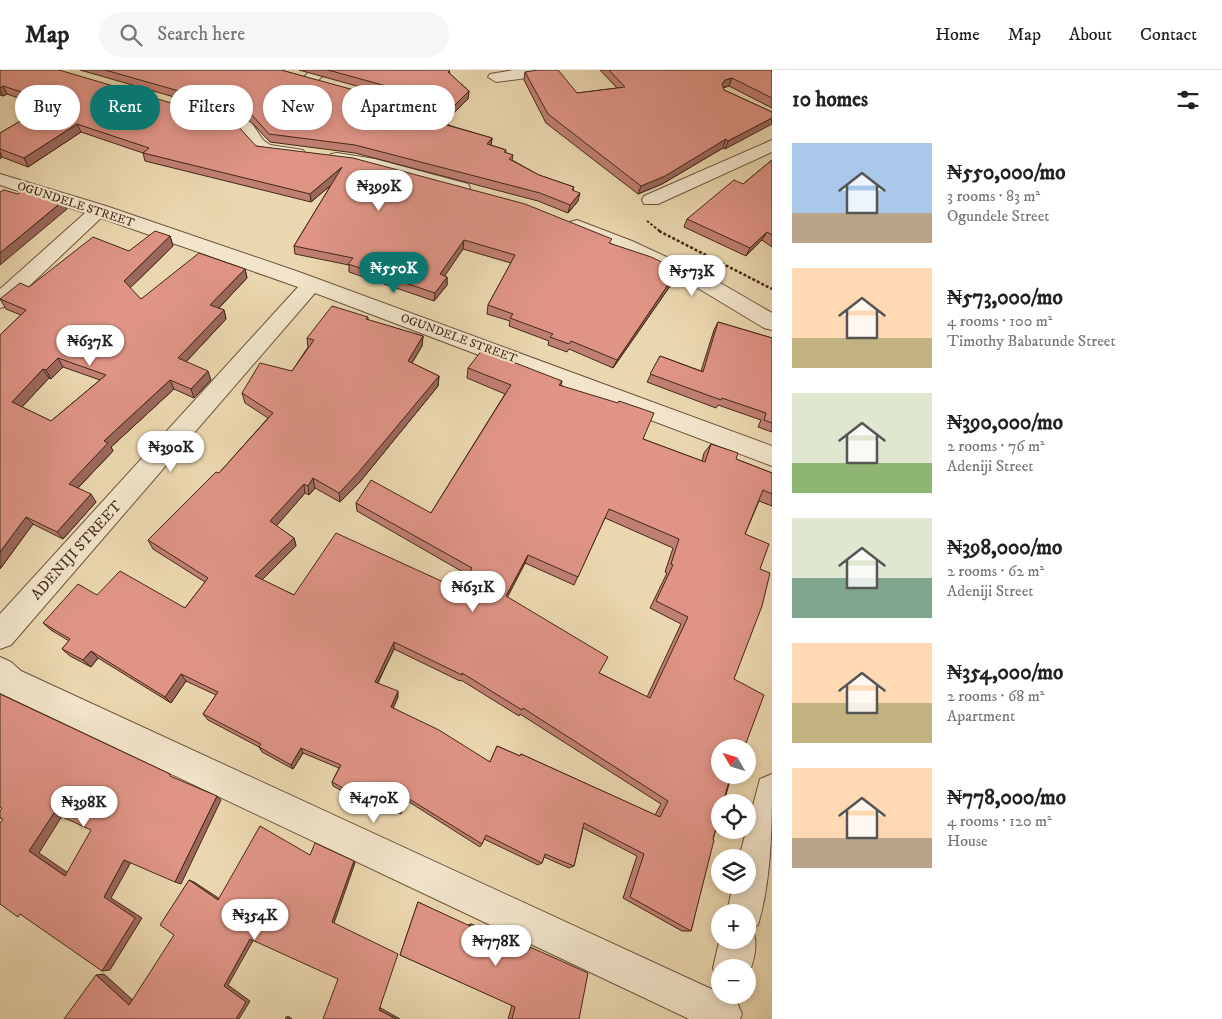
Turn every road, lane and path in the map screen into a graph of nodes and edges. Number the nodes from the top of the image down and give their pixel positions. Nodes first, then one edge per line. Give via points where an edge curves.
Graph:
1 (550, 70) edge
2 (293, 74) edge
3 (496, 77) dead end
4 (320, 78) edge
5 (249, 130) edge
6 (772, 145) edge
7 (0, 180) edge
8 (475, 192) edge
9 (650, 200) dead end
10 (99, 210) junction
11 (565, 221) edge
12 (647, 221) dead end
13 (311, 285) junction
14 (772, 289) edge
15 (0, 300) edge
16 (772, 323) edge
17 (772, 456) edge
18 (0, 635) edge
19 (0, 672) edge
20 (772, 791) edge
21 (747, 904) edge
22 (723, 1009) edge

1 - 3 street
2 - 4 street
5 - 8 street via 264,148 375,164
6 - 9 street
7 - 10 street, OGUNDELE STREET
10 - 13 street, OGUNDELE STREET
10 - 15 street
11 - 16 street via 626,245 703,282
12 - 14 path via 659,231
13 - 17 street, OGUNDELE STREET via 436,328
13 - 18 street, ADENIJI STREET
19 - 22 street via 10,682
20 - 21 street

